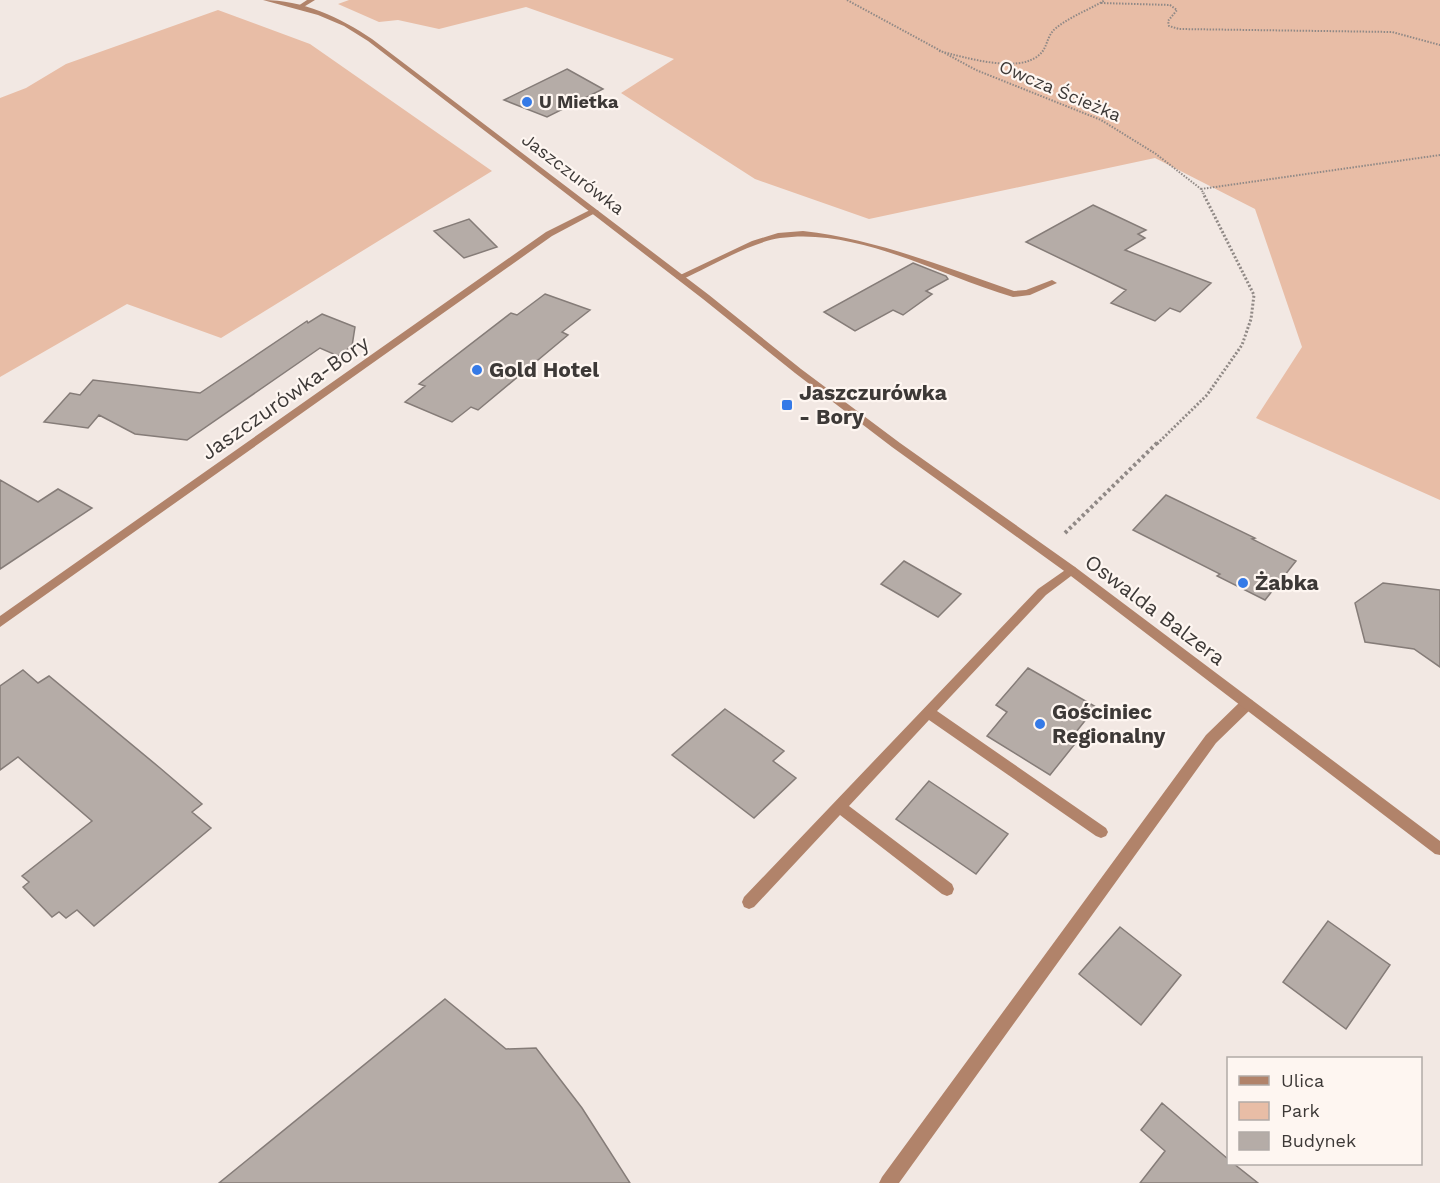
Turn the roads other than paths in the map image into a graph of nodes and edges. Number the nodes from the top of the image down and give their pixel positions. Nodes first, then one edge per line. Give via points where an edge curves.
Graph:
1 (266, 0) edge
2 (312, 0) edge
3 (300, 7) junction
4 (595, 211) junction
5 (680, 277) junction
6 (1052, 283) dead end
7 (843, 405) joint
8 (1071, 570) junction
9 (0, 622) edge
10 (1247, 704) junction
11 (928, 712) junction
12 (839, 806) junction
13 (1101, 832) dead end
14 (1440, 849) edge
15 (947, 889) dead end
16 (749, 902) dead end
17 (888, 1183) edge

1 - 3 street, Jaszczurówka
2 - 3 street
3 - 4 street, Jaszczurówka via 333,18 362,34
4 - 5 street, Jaszczurówka
4 - 9 street, Jaszczurówka-Bory via 549,234
5 - 6 street via 777,236 812,232 861,243 1013,294
5 - 7 street, Jaszczurówka
7 - 8 street, Oswalda Balzera
8 - 10 street, Oswalda Balzera
8 - 11 street via 1042,592
10 - 14 street, Oswalda Balzera
10 - 17 street via 1211,739
11 - 12 street
11 - 13 street
12 - 15 street
12 - 16 street

